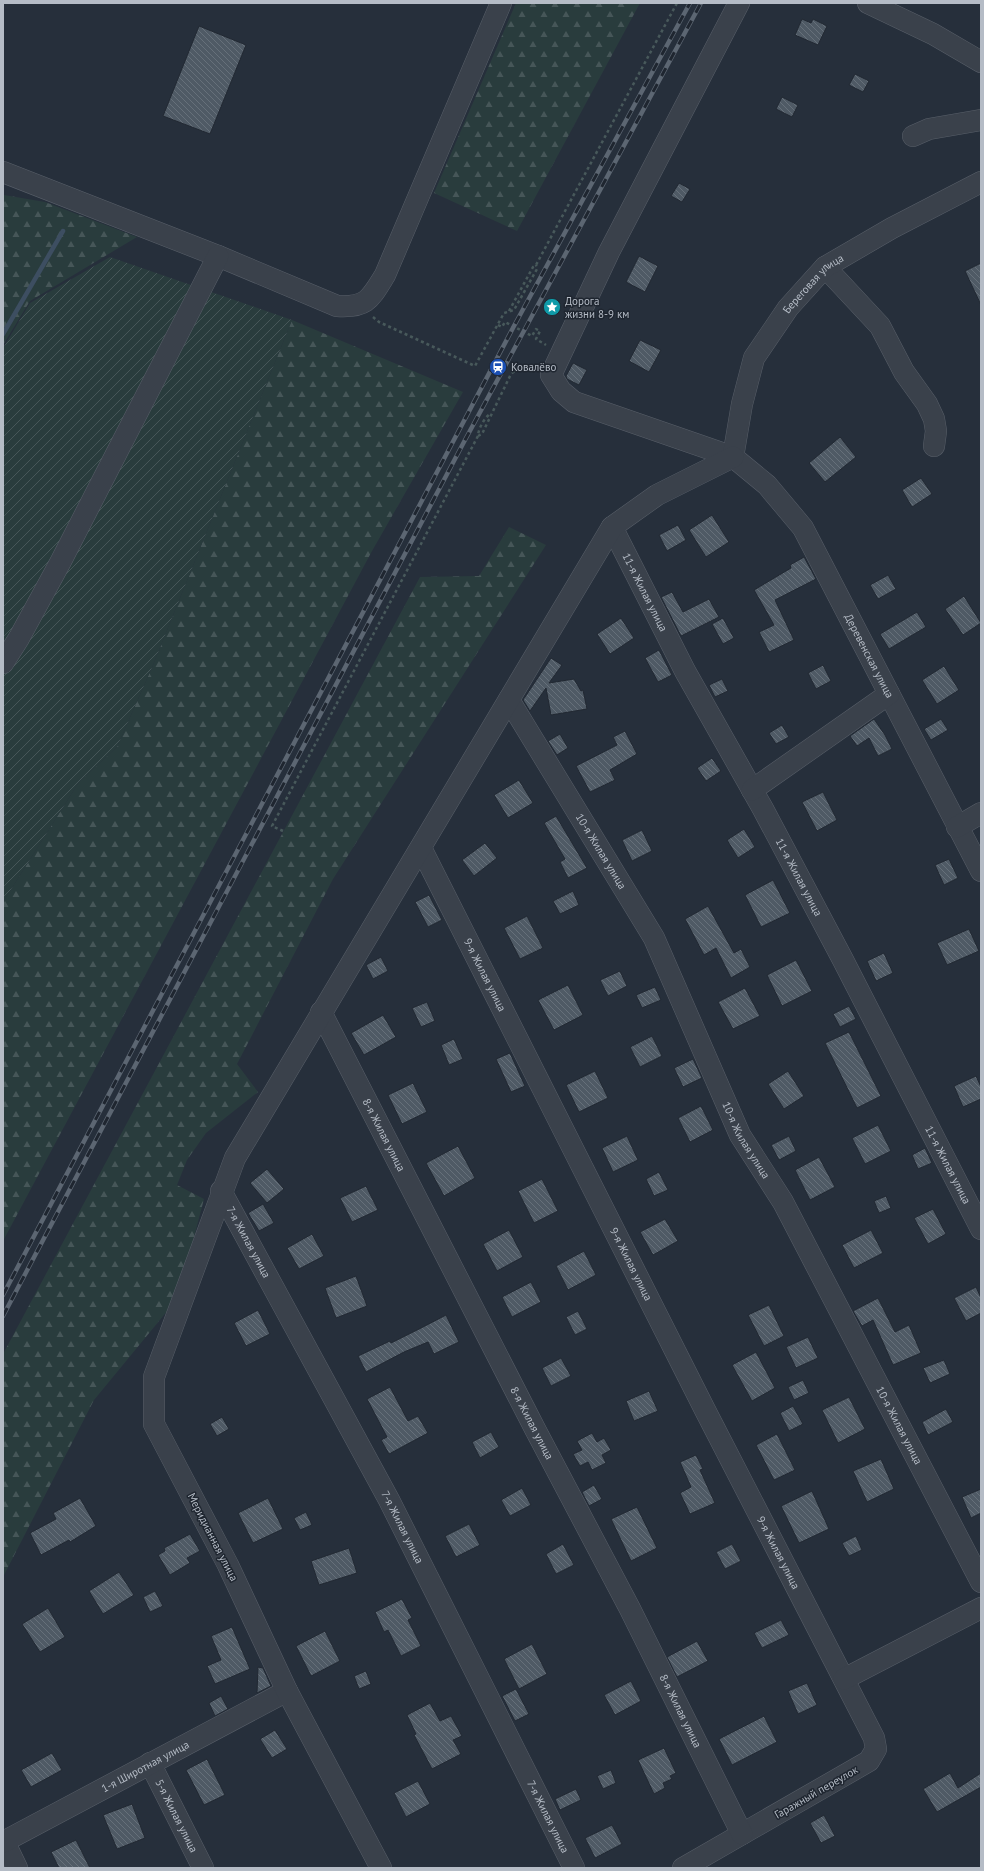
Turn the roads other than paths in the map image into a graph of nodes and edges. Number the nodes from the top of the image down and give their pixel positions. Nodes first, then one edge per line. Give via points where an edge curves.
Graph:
1 (501, 3) edge
2 (739, 3) edge
3 (868, 3) edge
4 (981, 62) edge
5 (981, 120) edge
6 (913, 136) dead end
7 (3, 172) edge
8 (981, 182) edge
9 (218, 256) junction
10 (825, 267) junction
11 (934, 446) dead end
12 (733, 457) junction
13 (612, 528) junction
14 (3, 663) edge
15 (888, 694) junction
16 (509, 700) junction
17 (752, 790) junction
18 (981, 813) edge
19 (958, 826) junction
20 (421, 848) junction
21 (981, 871) edge
22 (321, 1012) junction
23 (222, 1192) junction
24 (981, 1230) edge
25 (981, 1582) edge
26 (981, 1608) edge
27 (844, 1679) junction
28 (288, 1691) junction
29 (150, 1763) junction
30 (742, 1834) junction
31 (3, 1842) edge
32 (17, 1868) edge
33 (203, 1868) edge
34 (381, 1868) edge
35 (574, 1868) edge
36 (683, 1868) edge

1 - 9 street via 385,275 366,302 352,307 337,306
2 - 12 street via 609,252 551,375 561,391 574,402
3 - 4 street via 933,34
5 - 6 street via 929,129
7 - 9 street
8 - 10 street, Береговая улица via 892,228
9 - 14 street via 62,561
10 - 11 street via 880,326 904,372 934,418
10 - 12 street, Береговая улица via 788,308 754,358 742,404
12 - 13 street via 657,495
12 - 15 street, Деревенская улица via 767,486 803,528
13 - 16 street, Меридианная улица
13 - 17 street, 11-я Жилая улица via 685,671
15 - 17 street
15 - 19 street, Деревенская улица
16 - 20 street, Меридианная улица
16 - 25 street, 10-я Жилая улица via 654,938 740,1135 783,1202
17 - 24 street, 11-я Жилая улица via 843,960
18 - 19 street
19 - 21 street, Деревенская улица
20 - 22 street, Меридианная улица
20 - 27 street, 9-я Жилая улица via 708,1417
22 - 23 street, Меридианная улица via 235,1158
22 - 30 street, 8-я Жилая улица via 535,1430 630,1609
23 - 28 street, Меридианная улица via 154,1377 154,1424 228,1564
23 - 35 street, 7-я Жилая улица via 389,1500
26 - 27 street
27 - 30 street, Гаражный переулок via 874,1738 876,1749 869,1761
28 - 29 street, 1-я Широтная улица
28 - 34 street, Меридианная улица
29 - 31 street, 1-я Широтная улица
29 - 33 street, 5-я Жилая улица
30 - 36 street, Гаражный переулок
31 - 32 street

